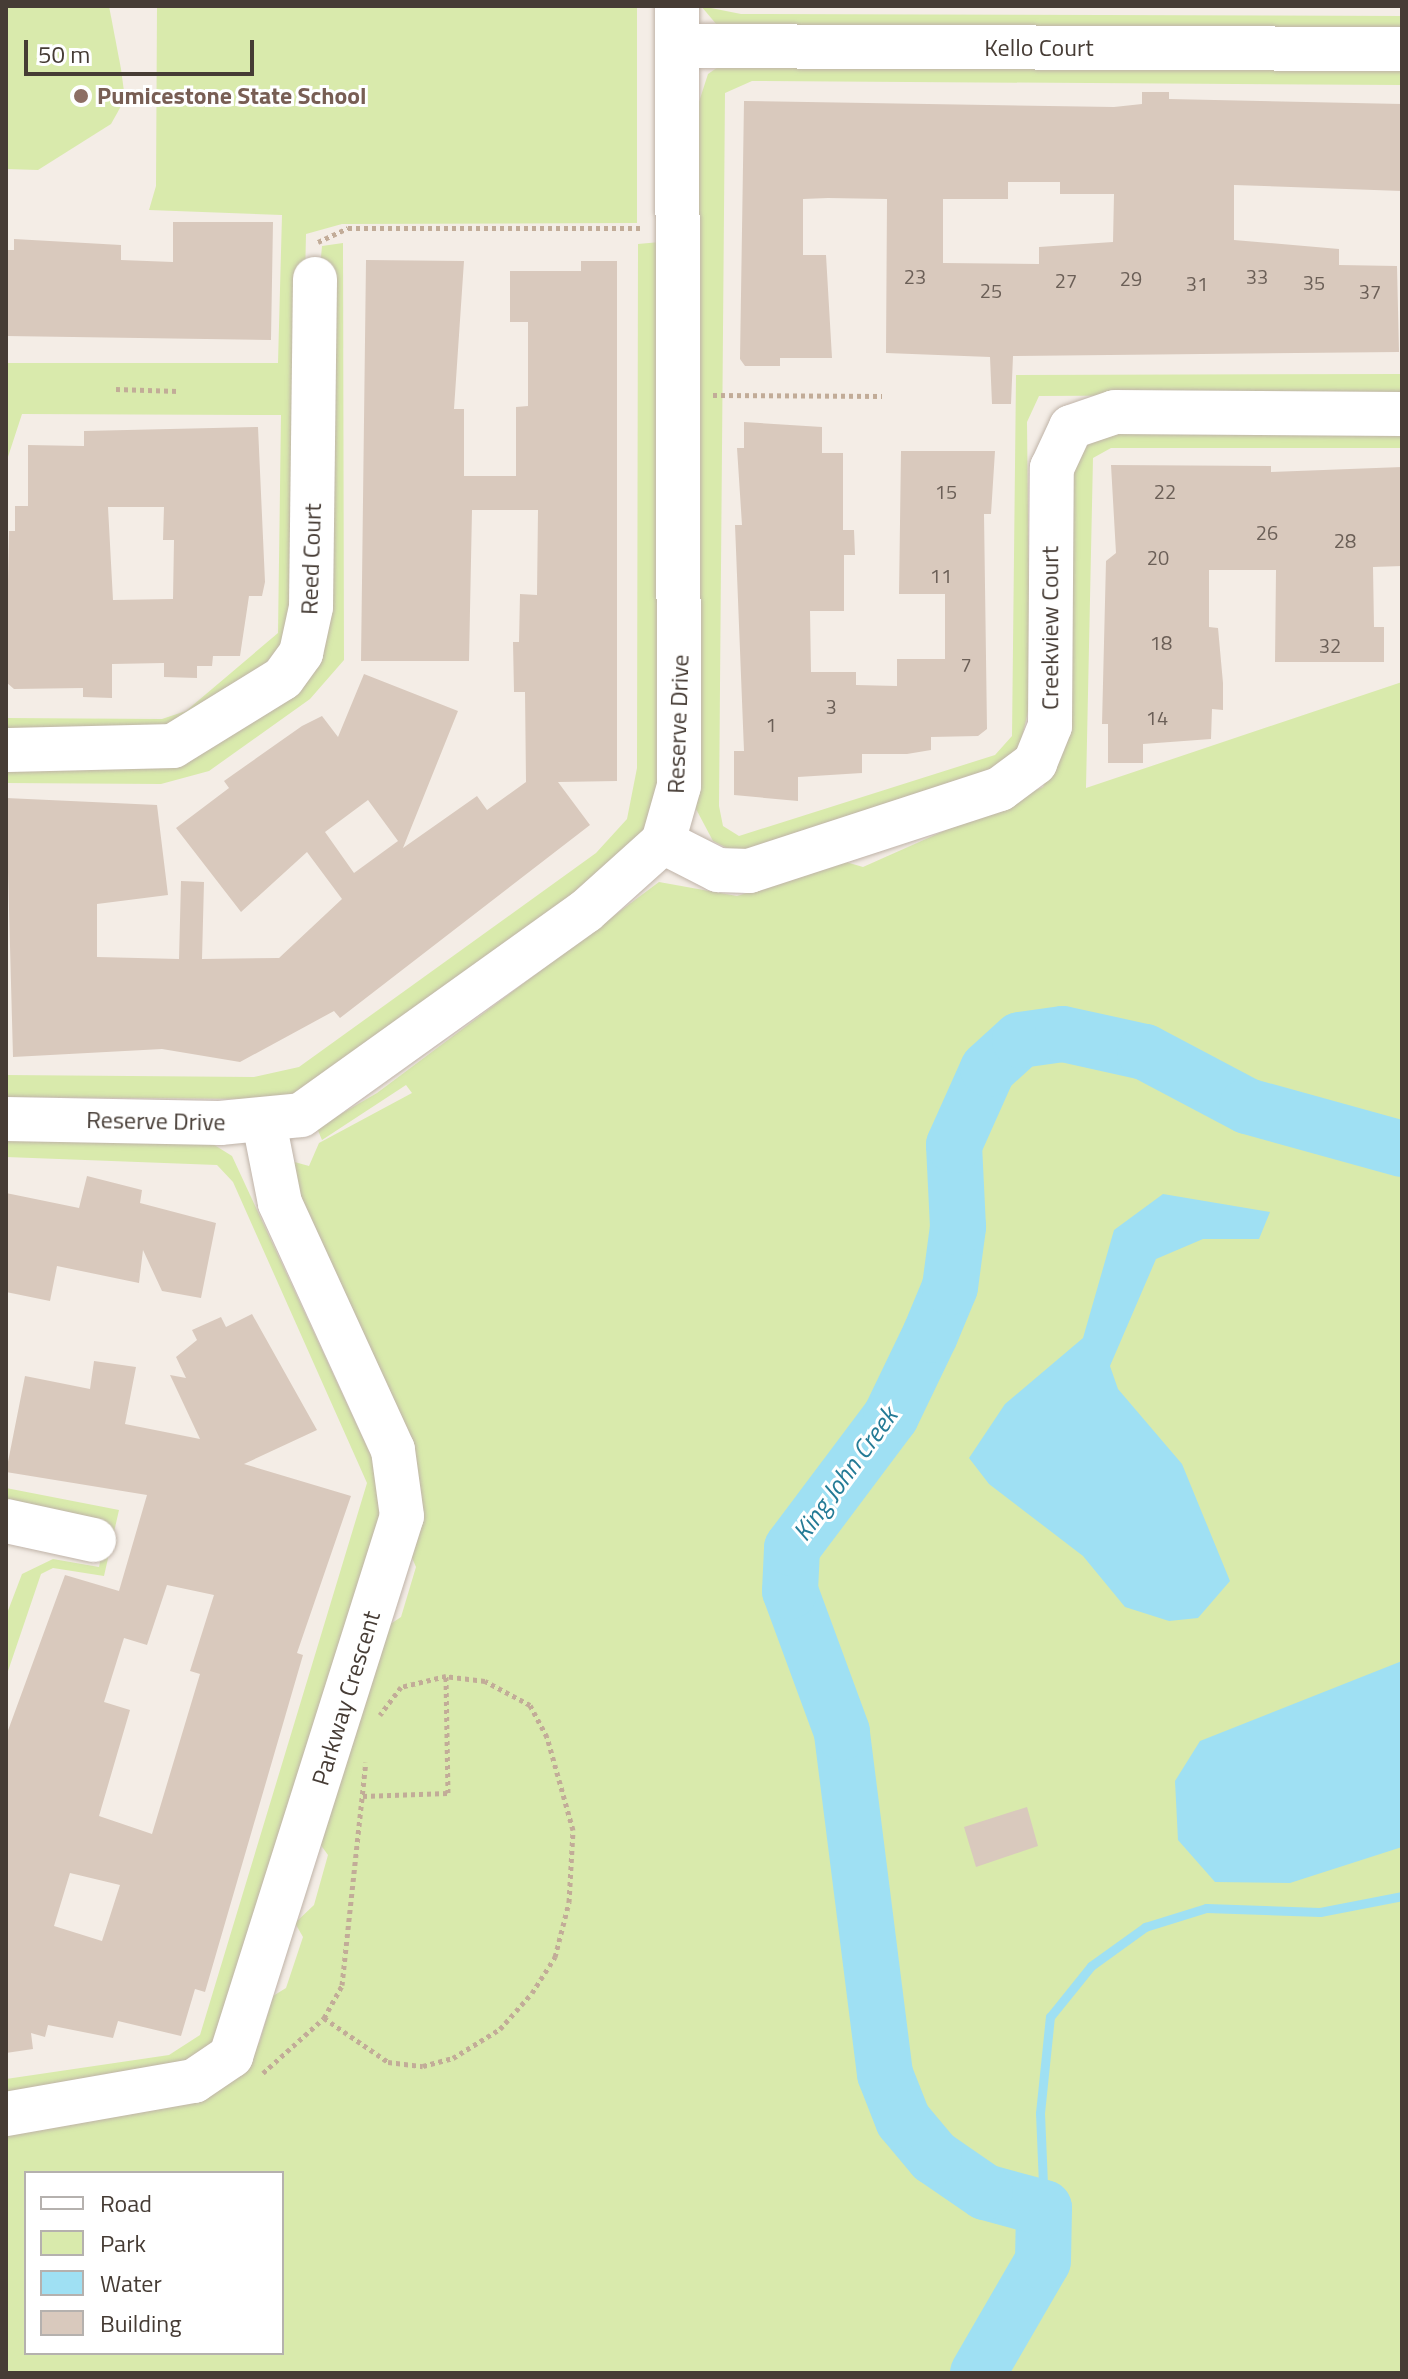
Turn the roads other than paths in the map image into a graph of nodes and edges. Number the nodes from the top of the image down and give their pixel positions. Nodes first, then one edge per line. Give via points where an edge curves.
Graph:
1 (677, 26) edge
2 (1402, 49) edge
3 (314, 261) road end
4 (1402, 414) edge
5 (6, 750) edge
6 (663, 842) junction
7 (6, 1119) edge
8 (264, 1122) junction
9 (10, 1535) edge
10 (94, 1540) dead end
11 (6, 2114) edge

1 - 2 street, Kello Court
1 - 6 street, Reserve Drive via 682,394 679,786
3 - 5 street, Reed Court via 311,607 301,653 276,683 173,746
4 - 6 street, Creekview Court via 1115,412 1071,427 1052,468 1050,726 1035,763 1000,789 749,871 718,870
6 - 8 street, Reserve Drive via 612,891 345,1089 301,1115
7 - 8 street, Reserve Drive
8 - 11 street, Parkway Crescent via 276,1192 393,1450 404,1493 231,2056 194,2081
9 - 10 street

